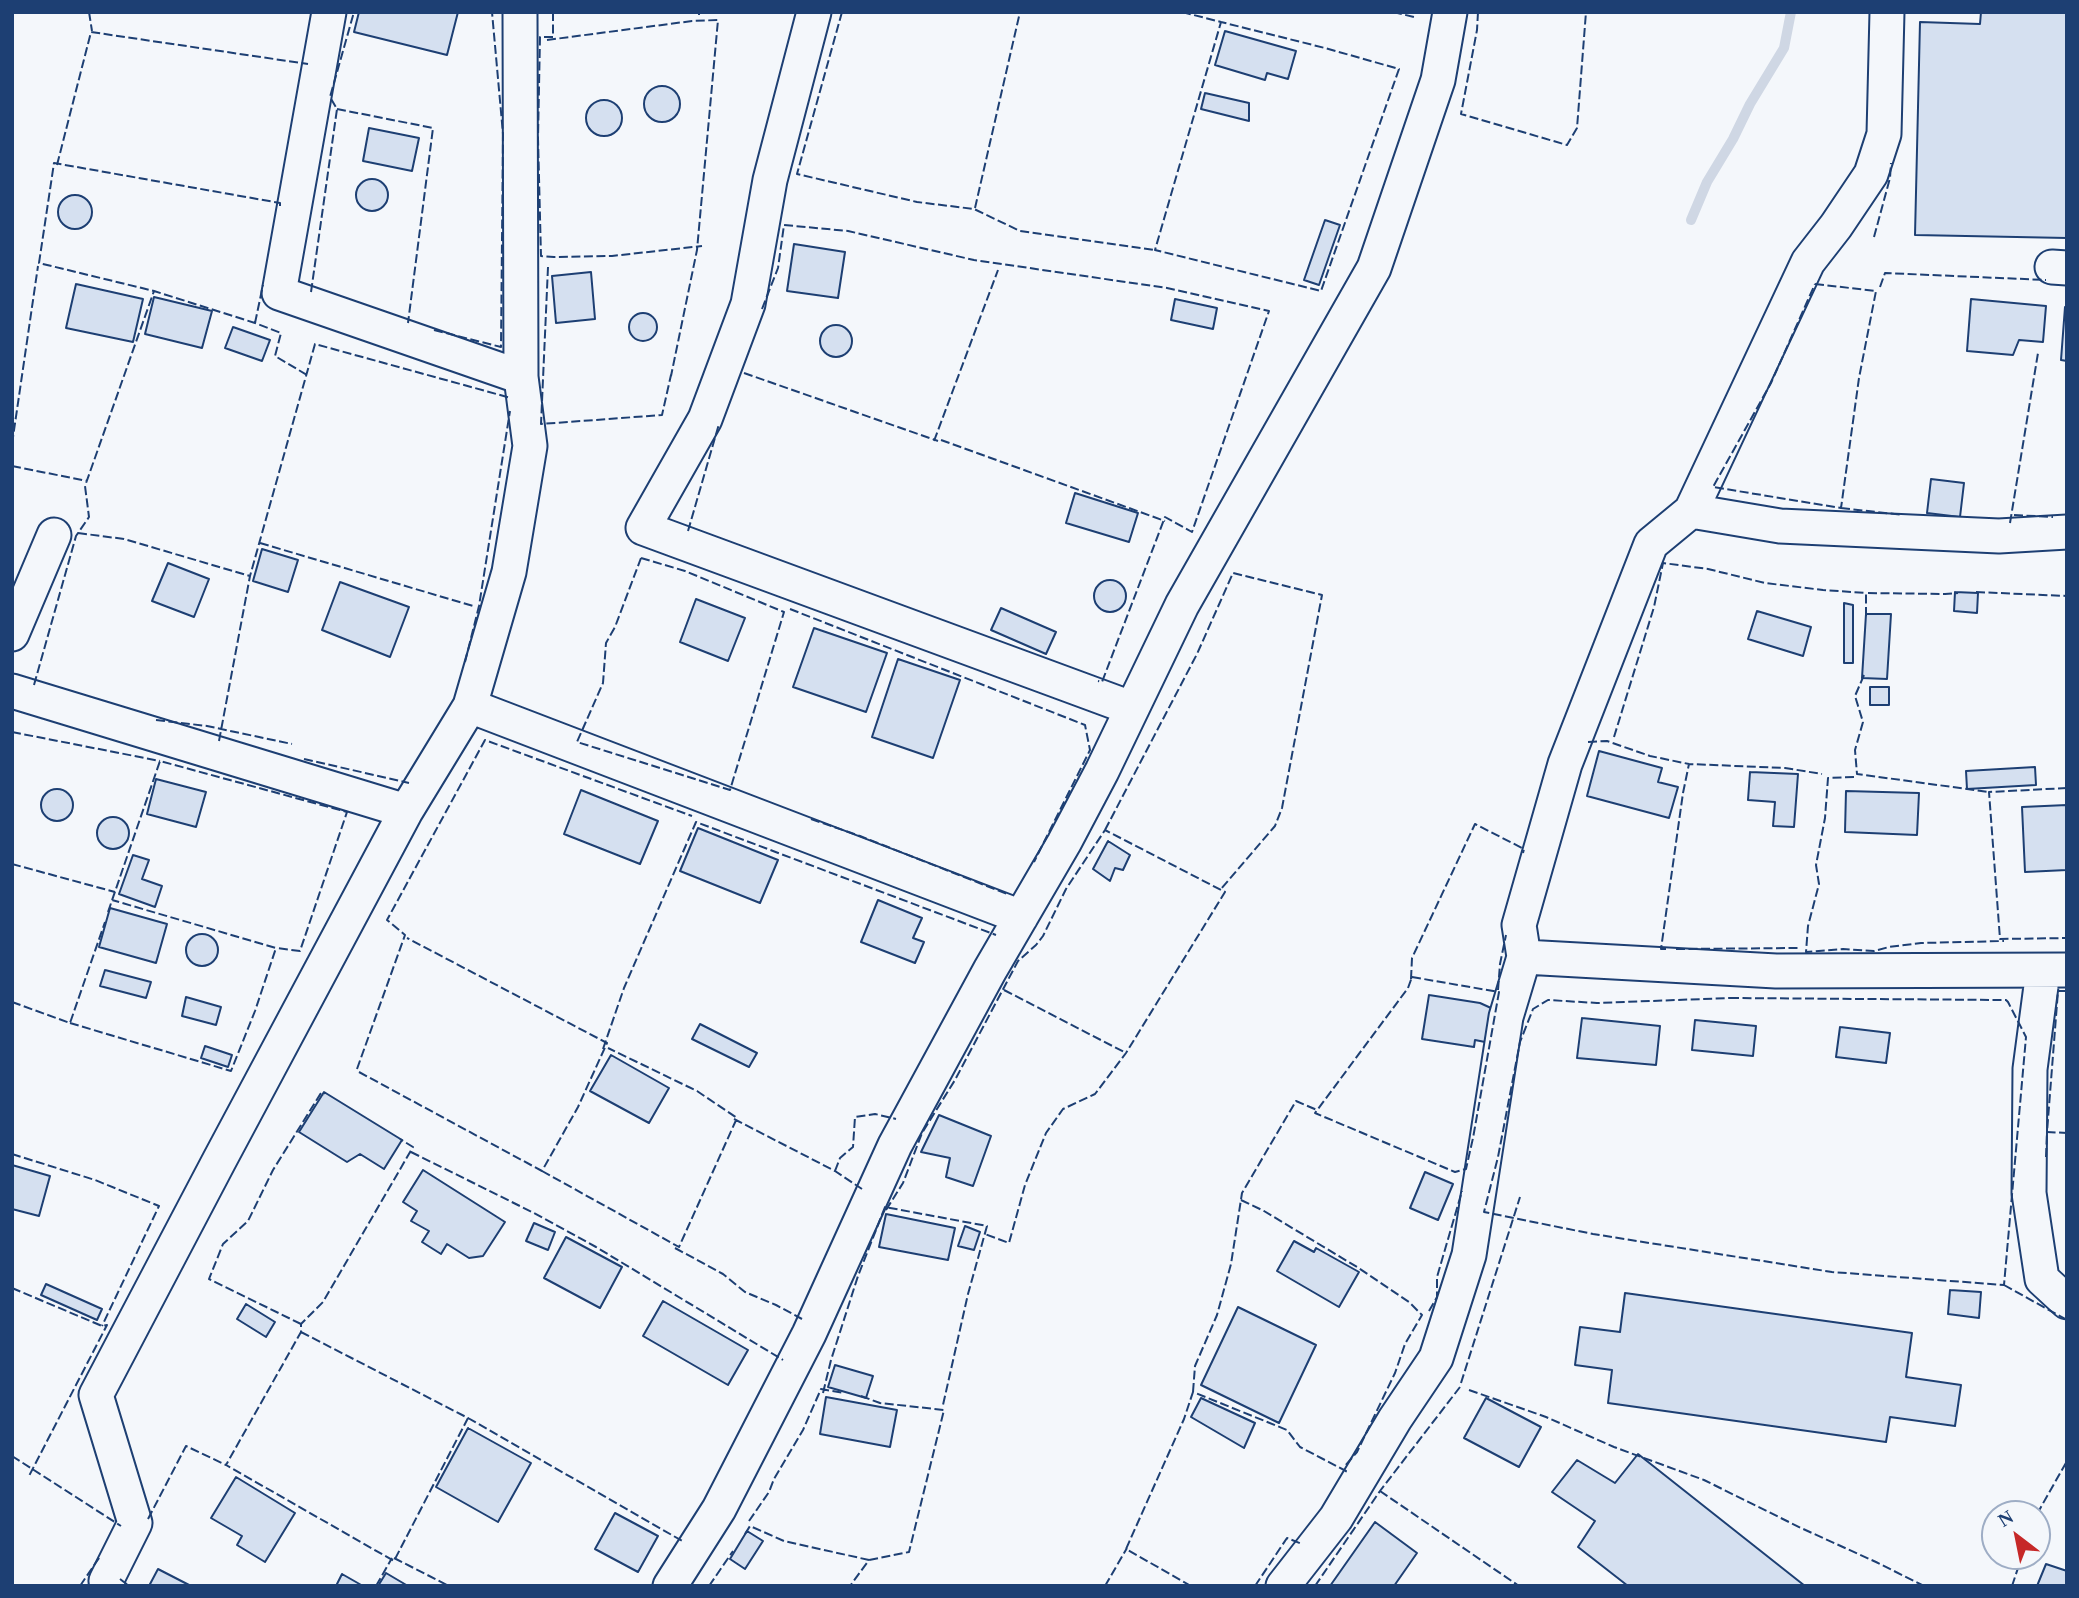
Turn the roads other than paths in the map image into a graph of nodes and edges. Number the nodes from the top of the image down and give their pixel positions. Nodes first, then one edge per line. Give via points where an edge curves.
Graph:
1 (329, 12) edge
2 (520, 12) edge
3 (814, 12) edge
4 (1450, 12) edge
5 (1887, 12) edge
6 (521, 377) junction
7 (1690, 511) junction
8 (2067, 532) edge
9 (54, 535) dead end
10 (12, 634) edge
11 (12, 691) edge
12 (470, 706) junction
13 (1131, 708) junction
14 (407, 811) junction
15 (1021, 917) junction
16 (1524, 957) junction
17 (2055, 970) edge
18 (2067, 1302) edge
19 (108, 1586) edge
20 (670, 1586) edge
21 (1283, 1586) edge

1 - 6 street via 279,293
2 - 6 street
3 - 13 street via 770,180 748,304 705,419 643,528
4 - 13 street via 1438,80 1374,268 1182,605
5 - 7 street via 1884,134 1871,174 1808,262
6 - 12 street via 530,446 509,572
7 - 8 street via 1780,526 1999,536
7 - 16 street via 1651,544 1564,764 1519,925
9 - 10 street
11 - 14 street
12 - 14 street
12 - 15 street
13 - 15 street via 1102,771
14 - 19 street via 96,1395 135,1523 106,1581
15 - 20 street via 895,1145 808,1334 719,1509
16 - 17 street via 1776,971
16 - 21 street via 1506,1017 1469,1255 1436,1358 1336,1518
17 - 18 street via 2030,1069 2029,1193 2042,1279

